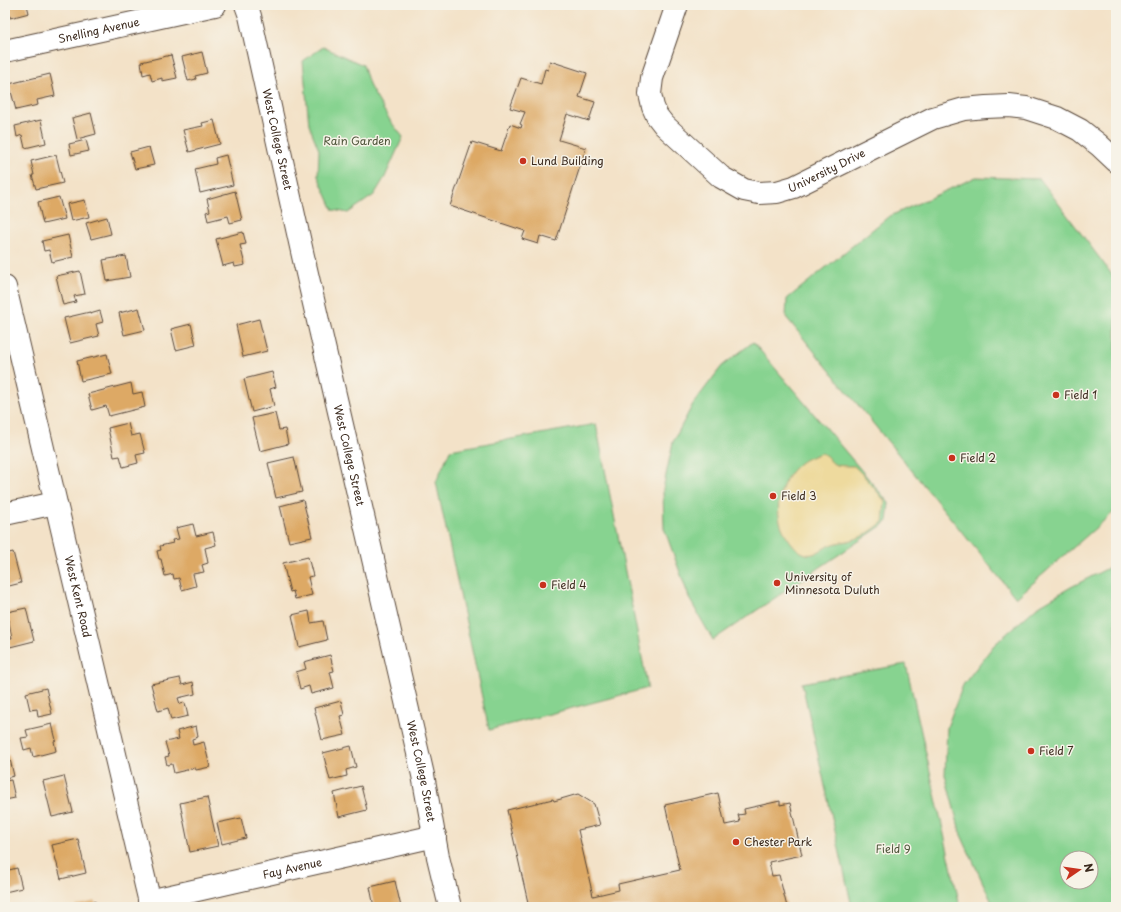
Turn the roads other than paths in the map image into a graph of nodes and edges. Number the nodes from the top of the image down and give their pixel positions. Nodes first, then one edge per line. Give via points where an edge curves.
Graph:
1 (215, 5) edge
2 (246, 5) edge
3 (677, 5) edge
4 (5, 51) edge
5 (1116, 161) edge
6 (5, 287) edge
7 (55, 503) junction
8 (5, 514) edge
9 (434, 836) junction
10 (150, 904) edge
11 (450, 907) edge

1 - 4 street, Snelling Avenue
2 - 9 street, West College Street via 423,775
3 - 5 street, University Drive via 652,78 650,94 653,107 664,125 721,177 744,190 759,193 777,192 794,187 933,118 964,109 986,107 1026,108 1057,118 1080,130
6 - 7 street, West Kent Road
7 - 8 street
7 - 10 street, West Kent Road
9 - 10 street, Fay Avenue
9 - 11 street, West College Street

